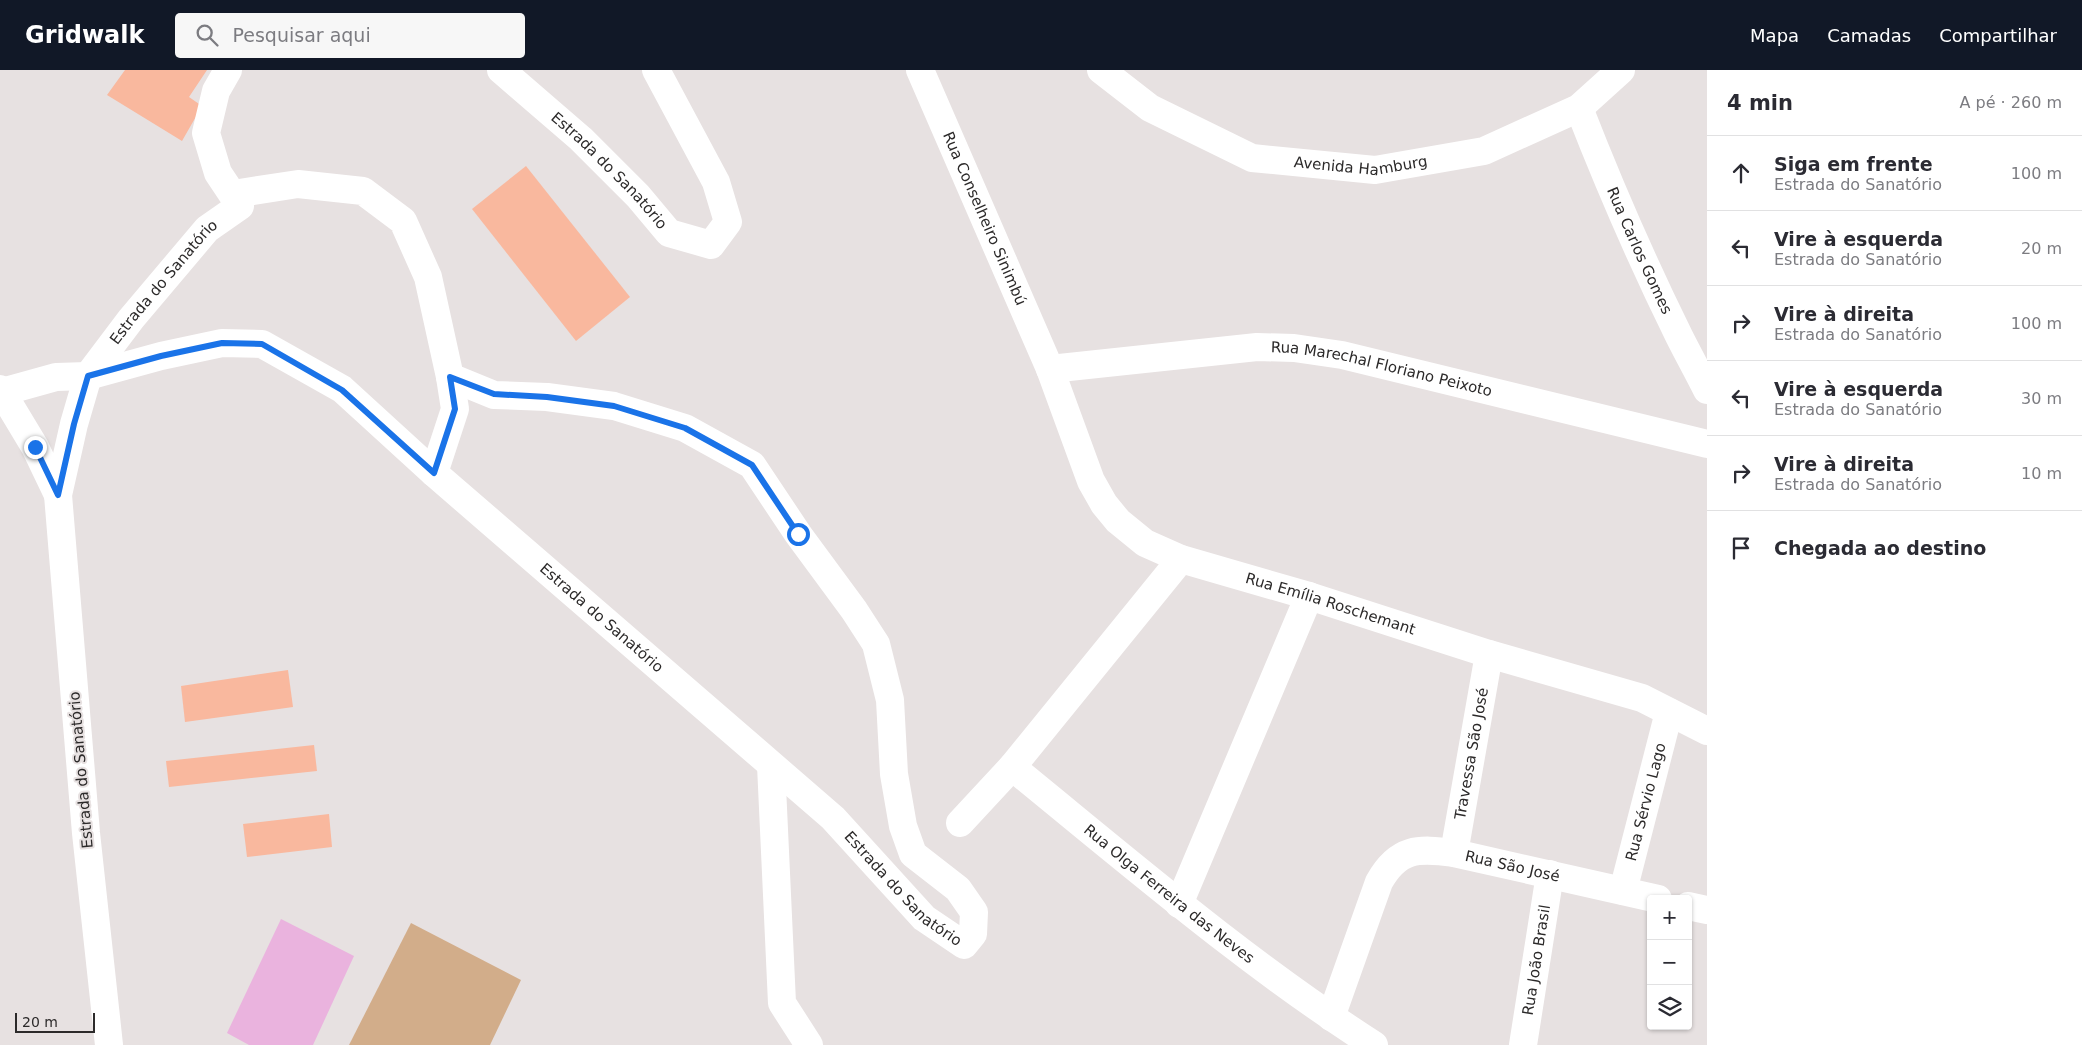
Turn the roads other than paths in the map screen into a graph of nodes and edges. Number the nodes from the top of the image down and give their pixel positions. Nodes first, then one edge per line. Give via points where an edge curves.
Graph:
1 (228, 70) edge
2 (501, 70) edge
3 (656, 70) edge
4 (920, 70) edge
5 (1101, 70) edge
6 (1621, 70) edge
7 (1579, 108) junction
8 (232, 194) junction
9 (1050, 369) junction
10 (88, 376) junction
11 (450, 377) junction
12 (1707, 390) edge
13 (1, 391) edge
14 (1707, 444) edge
15 (434, 473) junction
16 (58, 495) junction
17 (1181, 559) junction
18 (1309, 596) junction
19 (1489, 654) junction
20 (1668, 712) junction
21 (1707, 731) edge
22 (771, 765) junction
23 (1012, 767) junction
24 (960, 822) dead end
25 (1454, 853) junction
26 (1550, 874) junction
27 (1623, 891) junction
28 (1647, 896) edge
29 (1179, 904) junction
30 (1692, 907) edge
31 (1707, 910) edge
32 (1331, 1017) junction
33 (109, 1045) edge
34 (809, 1045) edge
35 (1374, 1045) edge
36 (1523, 1045) edge

1 - 8 street via 216,92 206,133 218,173
2 - 3 street, Estrada do Sanatório via 581,139 638,196 669,233 711,244 728,222 718,190
4 - 9 street, Rua Conselheiro Sinimbú
5 - 7 street, Avenida Hamburg via 1150,108 1252,158 1375,170 1484,151
6 - 7 street, Avenida Hamburg
7 - 12 street, Rua Carlos Gomes via 1639,250
8 - 10 street, Estrada do Sanatório via 240,206 207,229
8 - 11 street via 298,184 363,191 403,221 428,277
9 - 14 street, Rua Marechal Floriano Peixoto via 1257,347 1294,348 1342,354
9 - 17 street, Rua Emília Roschemant via 1092,481 1104,504 1118,521 1145,542
10 - 13 street, Estrada do Sanatório via 56,377
10 - 15 street, Estrada do Sanatório via 222,343 262,344 342,390
10 - 16 street, Estrada do Sanatório
11 - 15 street via 455,409
11 - 22 street, Estrada do Sanatório via 494,394 614,406 685,428 752,465 876,644 890,700 894,774 902,826 913,854 958,890 974,912 973,934 964,946 924,918 833,818
13 - 16 street, Estrada do Sanatório via 35,447
15 - 22 street, Estrada do Sanatório
16 - 33 street, Estrada do Sanatório via 86,833
17 - 18 street, Rua Emília Roschemant
17 - 23 street
18 - 19 street, Rua Emília Roschemant
18 - 29 street
19 - 20 street, Rua Emília Roschemant via 1642,698
19 - 25 street, Travessa São José
20 - 21 street, Rua Emília Roschemant
20 - 27 street, Rua Sérvio Lago
22 - 34 street via 782,1004
23 - 24 street
23 - 29 street, Rua Olga Ferreira das Neves
25 - 26 street, Rua São José
25 - 32 street, Rua São José via 1427,849 1410,852 1396,859 1387,869 1379,882
26 - 27 street, Rua São José
26 - 36 street, Rua João Brasil
27 - 28 street, Rua São José
29 - 32 street, Rua Olga Ferreira das Neves
30 - 31 street
32 - 35 street, Rua Olga Ferreira das Neves

